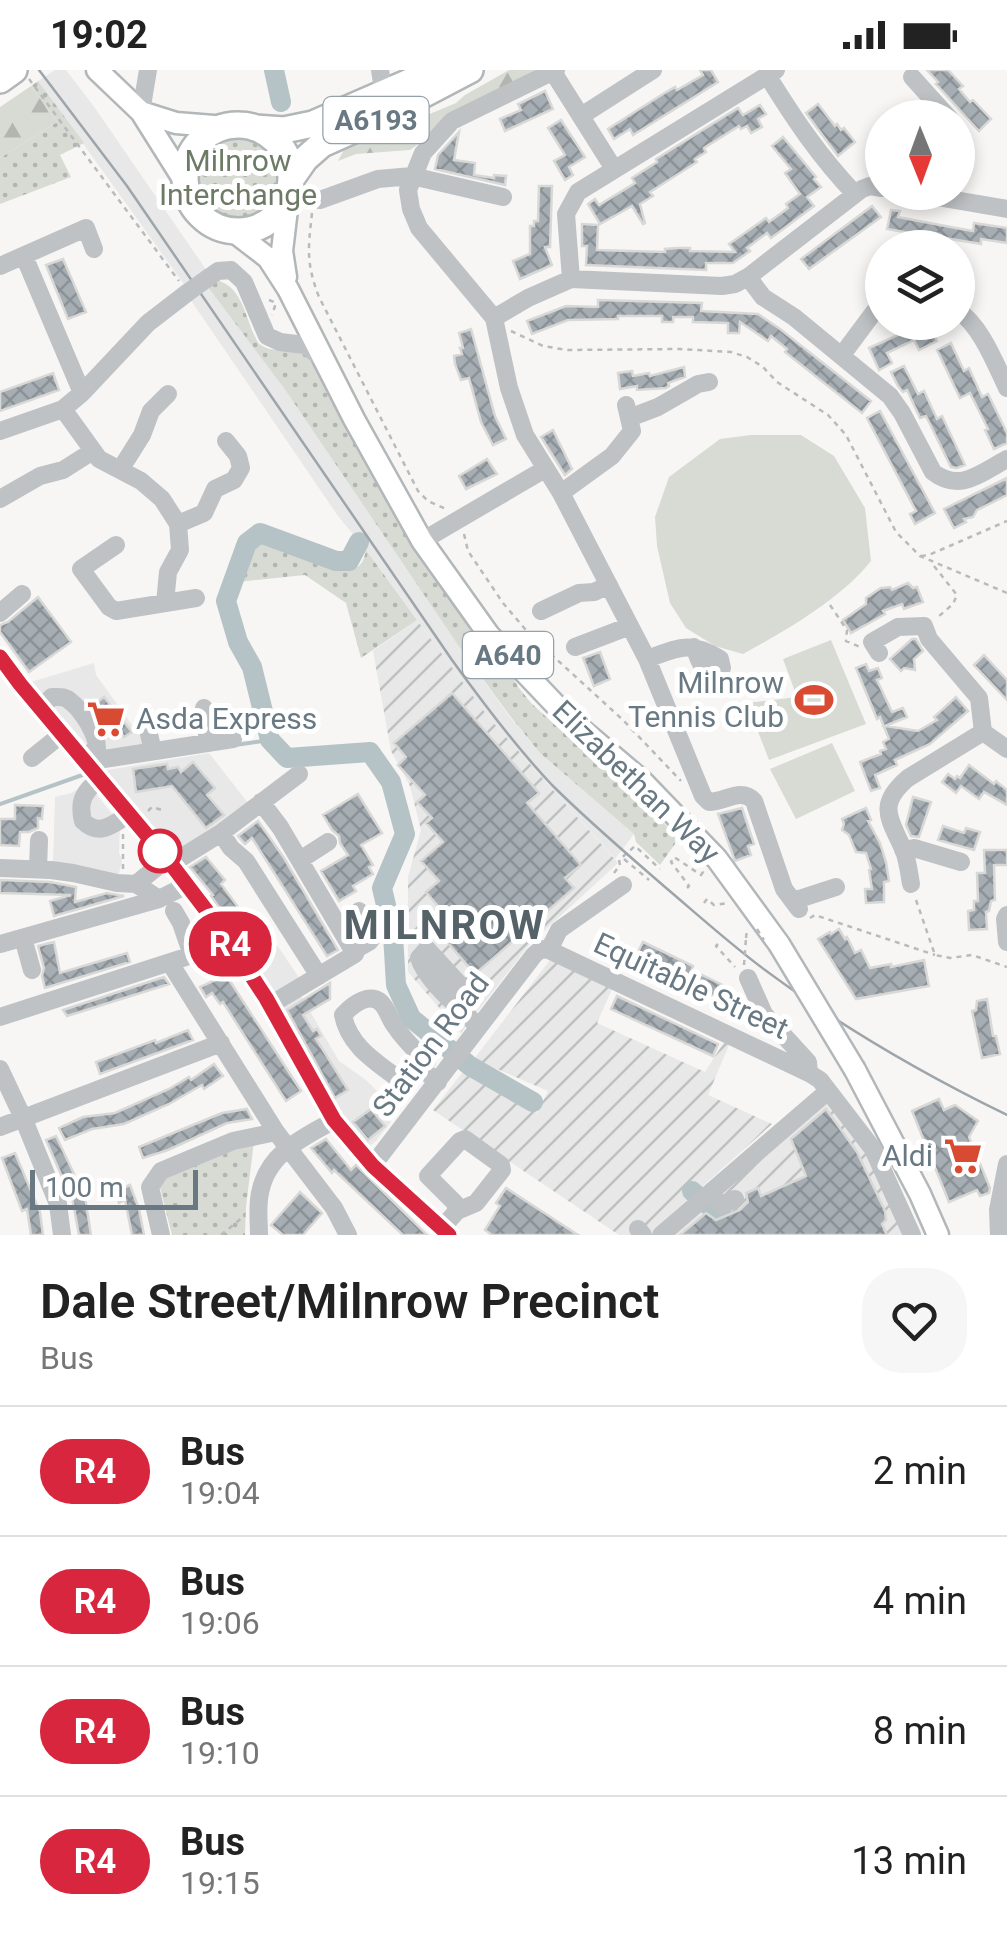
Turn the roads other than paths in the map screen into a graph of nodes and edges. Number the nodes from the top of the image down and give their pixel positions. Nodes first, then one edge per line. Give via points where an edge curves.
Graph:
1 (14, 70) edge
2 (97, 70) edge
3 (148, 70) edge
4 (413, 70) edge
5 (437, 70) edge
6 (470, 70) edge
7 (653, 70) edge
8 (554, 71) edge
9 (772, 72) edge
10 (912, 77) dead end
11 (0, 80) edge
12 (376, 87) edge
13 (933, 100) edge
14 (141, 112) junction
15 (580, 116) junction
16 (226, 127) junction
17 (255, 128) junction
18 (614, 169) junction
19 (412, 176) junction
20 (185, 182) junction
21 (290, 186) junction
22 (865, 189) edge
23 (856, 194) junction
24 (503, 197) dead end
25 (320, 200) road end
26 (975, 201) edge
27 (1007, 209) edge
28 (233, 231) junction
29 (94, 248) dead end
30 (24, 256) junction
31 (0, 266) edge
32 (748, 277) junction
33 (571, 279) junction
34 (288, 289) junction
35 (302, 318) junction
36 (494, 318) junction
37 (865, 324) edge
38 (975, 325) edge
39 (285, 343) junction
40 (999, 350) edge
41 (842, 355) junction
42 (323, 358) junction
43 (701, 377) dead end
44 (1007, 388) edge
45 (82, 393) junction
46 (168, 394) dead end
47 (62, 410) junction
48 (0, 431) edge
49 (226, 441) dead end
50 (93, 451) junction
51 (1007, 460) edge
52 (545, 468) junction
53 (120, 470) junction
54 (560, 493) junction
55 (0, 499) edge
56 (178, 524) junction
57 (422, 541) junction
58 (116, 545) dead end
59 (609, 585) junction
60 (22, 594) dead end
61 (196, 598) dead end
62 (164, 603) junction
63 (541, 611) dead end
64 (0, 612) edge
65 (630, 626) junction
66 (576, 647) dead end
67 (694, 647) dead end
68 (871, 648) road end
69 (0, 656) edge
70 (647, 660) junction
71 (20, 684) junction
72 (0, 688) edge
73 (40, 708) junction
74 (204, 708) dead end
75 (148, 730) dead end
76 (983, 732) junction
77 (62, 734) junction
78 (233, 739) dead end
79 (208, 743) junction
80 (1007, 749) edge
81 (153, 751) junction
82 (32, 758) dead end
83 (90, 768) junction
84 (299, 774) dead end
85 (261, 802) junction
86 (132, 818) junction
87 (220, 834) junction
88 (39, 840) dead end
89 (328, 842) dead end
90 (903, 850) junction
91 (300, 860) junction
92 (169, 862) junction
93 (962, 862) dead end
94 (0, 868) edge
95 (38, 870) junction
96 (128, 884) junction
97 (910, 884) road end
98 (187, 885) junction
99 (622, 885) road end
100 (836, 887) dead end
101 (159, 899) junction
102 (359, 911) dead end
103 (174, 912) dead end
104 (1007, 914) edge
105 (222, 931) junction
106 (23, 938) junction
107 (1007, 942) edge
108 (0, 944) edge
109 (549, 950) junction
110 (354, 951) junction
111 (192, 955) junction
112 (170, 963) junction
113 (32, 970) dead end
114 (745, 972) road end
115 (319, 976) junction
116 (270, 1006) junction
117 (464, 1012) dead end
118 (0, 1017) edge
119 (475, 1032) junction
120 (220, 1043) junction
121 (422, 1068) junction
122 (0, 1069) edge
123 (809, 1072) junction
124 (443, 1076) junction
125 (828, 1090) junction
126 (24, 1120) junction
127 (334, 1120) junction
128 (0, 1128) edge
129 (281, 1139) junction
130 (373, 1166) junction
131 (1006, 1172) edge
132 (703, 1200) junction
133 (735, 1200) dead end
134 (457, 1211) dead end
135 (445, 1232) edge
136 (62, 1235) edge
137 (162, 1235) edge
138 (259, 1235) edge
139 (348, 1235) edge
140 (661, 1235) edge
141 (912, 1235) edge
142 (938, 1235) edge
143 (999, 1235) edge

1 - 11 highway
2 - 14 main road, A640
3 - 14 street
4 - 12 highway
5 - 12 highway, A6193
6 - 21 highway, A6193 via 322,144
7 - 15 street
8 - 15 street
8 - 19 street via 452,121
9 - 18 street
9 - 23 street via 803,133
10 - 13 street
12 - 17 highway, A6193 via 313,124
14 - 16 main road
14 - 20 main road, A640
15 - 18 street
16 - 17 highway
16 - 20 highway via 191,153
17 - 21 highway via 284,153
18 - 33 street via 578,192 566,214
19 - 24 street
19 - 25 street via 378,179
19 - 36 street via 408,190 419,228
20 - 28 highway, A640 via 195,210
21 - 28 highway via 274,217
21 - 34 main road, Elizabethan Way / A640 via 282,250
22 - 23 street
23 - 32 street
26 - 27 street
28 - 34 main road, Elizabethan Way / A640 via 268,258
29 - 30 street via 86,228
30 - 31 street
30 - 45 street
32 - 33 street via 722,286
32 - 41 street via 768,301
33 - 36 street
34 - 35 main road, Elizabethan Way / A640
35 - 39 street
35 - 42 main road, Elizabethan Way / A640
36 - 52 street via 525,435
37 - 41 street
38 - 40 street
39 - 42 street via 305,345
39 - 45 street, bridge via 268,336 244,282 231,270 218,271 182,286
40 - 44 street
41 - 51 street via 896,403 933,472 945,480 966,481
42 - 57 main road, Elizabethan Way / A640
43 - 54 street via 658,408 627,411 632,430 612,456
45 - 47 street
46 - 53 street via 151,410
47 - 48 street
47 - 50 street
49 - 56 street via 241,468 216,489 204,512
50 - 53 street
50 - 55 street
52 - 54 street
52 - 57 street
53 - 56 street via 142,480
54 - 59 street
56 - 62 street via 180,550 168,572
57 - 142 main road, Elizabethan Way / A640, bridge via 489,636 706,847 748,899 855,1070
58 - 62 street via 82,569 109,607
59 - 63 street
59 - 65 street
60 - 64 street
61 - 62 street
65 - 66 street
65 - 70 street
67 - 70 street
68 - 76 street via 898,627 928,623 929,639 979,698
69 - 71 street
70 - 100 street via 703,796 718,802 749,795 784,889 800,910
71 - 72 street
71 - 73 street
73 - 77 street
73 - 83 street via 52,697 70,701 96,735
74 - 79 street
75 - 81 street
76 - 80 street
76 - 90 street via 898,786 889,823
77 - 82 street
77 - 83 street
78 - 79 street
79 - 81 street
81 - 83 street
83 - 86 street
83 - 86 street via 82,821 96,830
84 - 85 street
85 - 87 street
85 - 91 street
86 - 92 street
87 - 92 street
87 - 115 street via 246,861
88 - 95 street
89 - 91 street
90 - 93 street
90 - 97 street
91 - 110 street
92 - 96 street
92 - 98 street
94 - 95 street
95 - 96 street
96 - 101 street
98 - 101 street
98 - 105 street
99 - 109 street, Station Road via 559,930
101 - 106 street
102 - 110 street via 372,938
103 - 111 street
104 - 107 street
105 - 111 street
105 - 116 street
106 - 108 street
106 - 113 street
109 - 119 street, Station Road via 534,955
109 - 123 street, Equitable Street
110 - 115 street
111 - 112 street
112 - 118 street
112 - 120 street
114 - 123 street via 764,1014 808,1062
115 - 116 street
116 - 127 street
117 - 119 street
119 - 124 street, Station Road
120 - 126 street
120 - 129 street
121 - 121 street via 405,1084 354,1044 343,1015 368,998 382,1002 427,1062
121 - 124 street
122 - 126 street
123 - 125 street
124 - 130 street, Station Road
125 - 132 street
125 - 141 street via 872,1148
126 - 128 street
126 - 136 street via 58,1204
127 - 129 street
127 - 130 street
129 - 137 street via 232,1142 161,1172 150,1187
129 - 138 street via 260,1194
129 - 139 street
130 - 135 street
131 - 143 street
132 - 133 street
132 - 140 street
134 - 135 street

